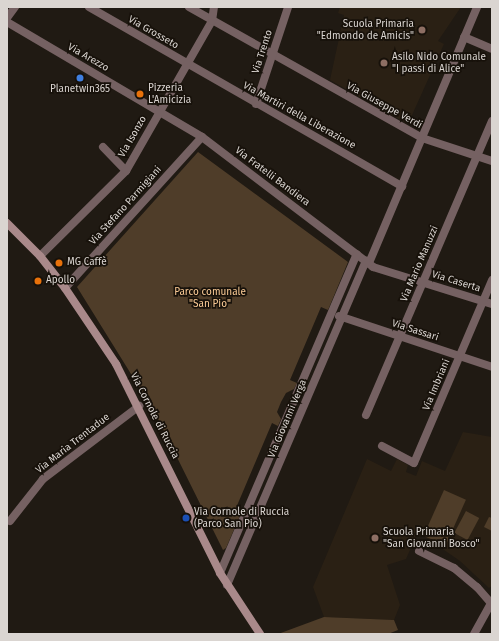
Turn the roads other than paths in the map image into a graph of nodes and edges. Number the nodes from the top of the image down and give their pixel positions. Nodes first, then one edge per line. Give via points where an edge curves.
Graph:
1 (15, 7) edge
2 (89, 7) edge
3 (189, 7) edge
4 (214, 7) edge
5 (288, 7) edge
6 (478, 7) edge
7 (7, 18) edge
8 (212, 20) junction
9 (7, 22) edge
10 (464, 37) junction
11 (492, 49) edge
12 (272, 55) junction
13 (186, 64) junction
14 (256, 104) junction
15 (160, 111) junction
16 (492, 121) edge
17 (202, 137) junction
18 (422, 138) junction
19 (103, 147) dead end
20 (477, 157) junction
21 (492, 161) edge
22 (126, 171) junction
23 (402, 186) junction
24 (7, 224) edge
25 (357, 254) junction
26 (40, 256) junction
27 (368, 262) junction
28 (492, 280) edge
29 (424, 283) junction
30 (65, 288) junction
31 (483, 301) junction
32 (492, 304) edge
33 (331, 313) junction
34 (342, 318) junction
35 (400, 337) junction
36 (460, 356) junction
37 (492, 367) edge
38 (139, 406) junction
39 (366, 415) dead end
40 (382, 446) dead end
41 (10, 522) dead end
42 (419, 551) dead end
43 (220, 573) junction
44 (227, 585) junction
45 (491, 602) edge
46 (260, 634) edge
47 (474, 634) edge

1 - 7 street
2 - 13 street, Via Grosseto
3 - 8 street, Via Giuseppe Verdi
4 - 8 street, Via Isonzo
5 - 12 street, Via Trento
6 - 10 street, Via Giovanni Verga
8 - 12 street, Via Giuseppe Verdi
8 - 13 street, Via Isonzo
9 - 15 street, Via Arezzo
10 - 11 street
10 - 18 street, Via Giovanni Verga
12 - 14 street, Via Trento
12 - 18 street, Via Giuseppe Verdi
13 - 14 street, Via Martiri della Liberazione
13 - 15 street, Via Isonzo
14 - 23 street, Via Martiri della Liberazione
15 - 17 street, Via Fratelli Bandiera
15 - 22 street, Via Isonzo
16 - 20 street, Via Mario Manuzzi
17 - 25 street, Via Fratelli Bandiera
17 - 30 street, Via Stefano Parmigiani
18 - 20 street, Via Giuseppe Verdi
18 - 23 street, Via Giovanni Verga
19 - 22 street
20 - 21 street, Via Giuseppe Verdi
20 - 29 street, Via Mario Manuzzi
22 - 26 street, Via Isonzo
23 - 27 street, Via Giovanni Verga
24 - 26 main road, Via Cornole di Ruccia
25 - 27 street, Via Fratelli Bandiera
25 - 33 street, Via Giovanni Verga
26 - 30 main road, Via Cornole di Ruccia
27 - 29 street, Via Caserta via 373,267
27 - 34 street, Via Giovanni Verga
28 - 31 street, Via Imbriani
29 - 31 street, Via Caserta
29 - 35 street, Via Mario Manuzzi
30 - 38 main road, Via Cornole di Ruccia via 116,364
31 - 32 street, Via Caserta
31 - 36 street, Via Imbriani
33 - 34 street, Via Sassari
33 - 43 street, Via Giovanni Verga
34 - 35 street, Via Sassari
34 - 44 street, Via Giovanni Verga
35 - 36 street, Via Sassari
35 - 39 street, Via Mario Manuzzi
36 - 37 street, Via Sassari
36 - 40 street, Via Imbriani via 414,463
38 - 41 street, Via Maria Trentadue via 43,479
38 - 43 main road, Via Cornole di Ruccia
42 - 45 street via 454,568
43 - 44 main road, Via Cornole di Ruccia
44 - 46 main road, Via Cornole di Ruccia
45 - 47 street

